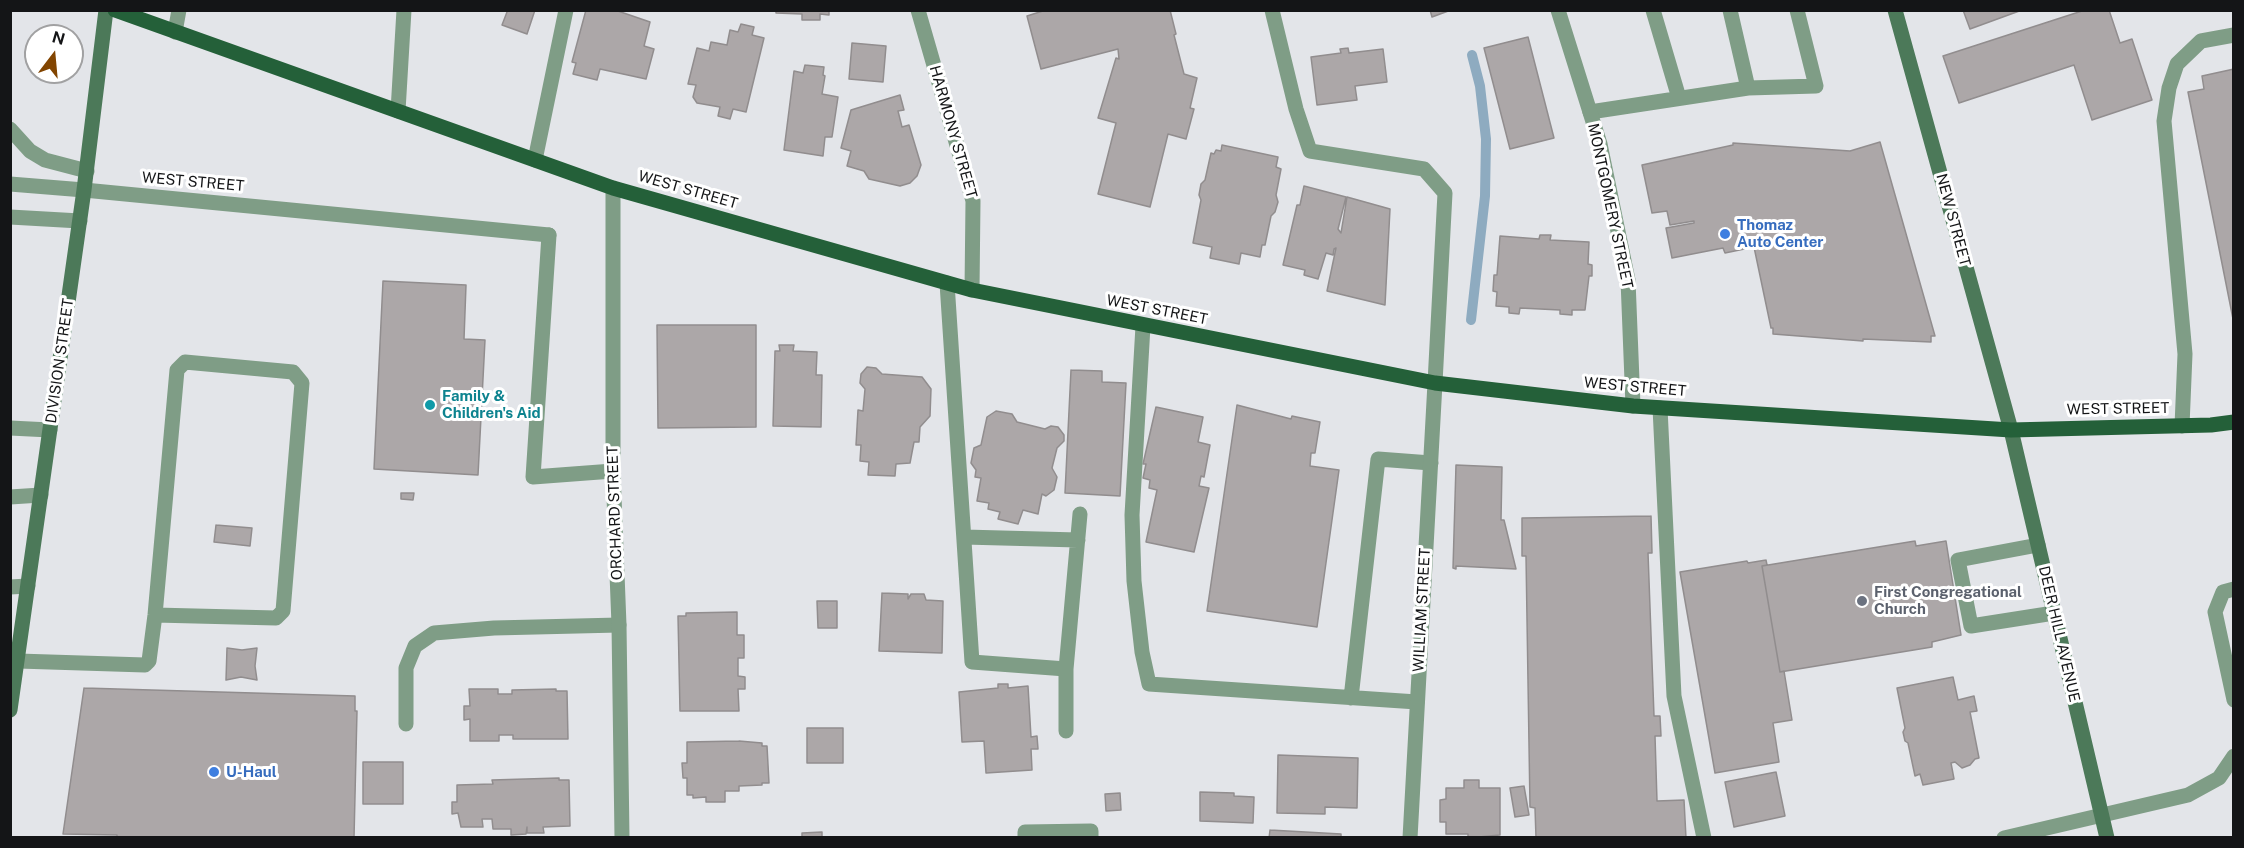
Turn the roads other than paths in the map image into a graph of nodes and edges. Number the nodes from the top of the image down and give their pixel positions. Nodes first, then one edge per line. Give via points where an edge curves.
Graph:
1 (105, 10) edge
2 (115, 10) edge
3 (179, 10) edge
4 (404, 10) edge
5 (566, 10) edge
6 (918, 10) edge
7 (1272, 10) edge
8 (1558, 10) edge
9 (1653, 10) edge
10 (1730, 10) edge
11 (1797, 10) edge
12 (1895, 10) edge
13 (175, 32) junction
14 (2234, 35) edge
15 (1748, 88) junction
16 (1679, 98) junction
17 (398, 111) junction
18 (1590, 112) junction
19 (10, 129) edge
20 (535, 160) junction
21 (87, 171) junction
22 (10, 184) edge
23 (613, 188) junction
24 (84, 190) junction
25 (10, 217) edge
26 (80, 221) junction
27 (947, 283) junction
28 (972, 290) junction
29 (1143, 326) junction
30 (1435, 383) junction
31 (1633, 406) junction
32 (1660, 408) junction
33 (2234, 422) edge
34 (2182, 426) junction
35 (10, 428) edge
36 (50, 430) junction
37 (2011, 430) junction
38 (1431, 463) junction
39 (614, 471) junction
40 (41, 495) junction
41 (10, 496) edge
42 (1080, 514) dead end
43 (964, 537) junction
44 (1078, 540) junction
45 (2038, 545) junction
46 (28, 586) junction
47 (10, 587) edge
48 (2234, 589) edge
49 (2054, 613) junction
50 (155, 615) junction
51 (619, 625) junction
52 (18, 661) junction
53 (1066, 669) junction
54 (1351, 698) junction
55 (2234, 700) edge
56 (1417, 702) junction
57 (10, 710) edge
58 (406, 724) dead end
59 (1066, 731) dead end
60 (2234, 756) edge
61 (2102, 816) junction
62 (622, 837) edge
63 (1026, 837) edge
64 (1091, 837) edge
65 (1410, 837) edge
66 (1704, 837) edge
67 (2004, 837) edge
68 (2107, 837) edge

1 - 21 street, DIVISION STREET
2 - 13 main road, WEST STREET
3 - 13 street
4 - 17 street
5 - 20 street
6 - 28 street, HARMONY STREET via 973,201
7 - 30 street, WILLIAM STREET via 1310,151 1425,169 1445,193
8 - 18 street, MONTGOMERY STREET
9 - 16 street
10 - 15 street
11 - 15 street via 1816,86
12 - 37 street, NEW STREET
13 - 17 main road, WEST STREET
14 - 34 street via 2201,41 2177,64 2164,121 2185,354
15 - 16 street
16 - 18 street
17 - 20 main road, WEST STREET
18 - 31 street, MONTGOMERY STREET via 1628,280
19 - 21 street via 30,151 45,160
20 - 23 main road, WEST STREET
21 - 24 street, DIVISION STREET
22 - 24 street, WEST STREET
23 - 27 main road, WEST STREET
23 - 39 street, ORCHARD STREET
24 - 26 street, DIVISION STREET
24 - 39 street, WEST STREET via 549,235 532,477
25 - 26 street
26 - 36 street, DIVISION STREET
27 - 28 main road, WEST STREET
27 - 43 street
28 - 29 main road, WEST STREET
29 - 30 main road, WEST STREET
29 - 54 street via 1132,515 1134,581 1149,684
30 - 31 main road, WEST STREET
30 - 38 street, WILLIAM STREET
31 - 32 main road, WEST STREET
32 - 37 main road, WEST STREET
32 - 66 street via 1674,696
33 - 34 main road, WEST STREET
34 - 37 main road, WEST STREET
35 - 36 street
36 - 40 street, DIVISION STREET
37 - 45 street, DEER HILL AVENUE
38 - 54 street via 1378,459
38 - 56 street, WILLIAM STREET
39 - 51 street, ORCHARD STREET
40 - 41 street
40 - 46 street, DIVISION STREET
42 - 44 street
43 - 44 street
43 - 53 street via 972,662
44 - 53 street
45 - 49 street, DEER HILL AVENUE
45 - 49 street via 1958,560 1971,626
46 - 47 street
46 - 52 street, DIVISION STREET
48 - 55 street via 2223,592 2215,612
49 - 61 street, DEER HILL AVENUE
50 - 50 street via 276,618 283,611 302,383 293,372 185,362 177,370
50 - 52 street via 149,661 145,665
51 - 58 street via 434,633 415,646 406,668
51 - 62 street, ORCHARD STREET
52 - 57 street, DIVISION STREET
53 - 59 street
54 - 56 street
56 - 65 street, WILLIAM STREET
60 - 61 street via 2219,778 2188,795
61 - 67 street
61 - 68 street, DEER HILL AVENUE
63 - 64 street via 1026,832 1091,831

